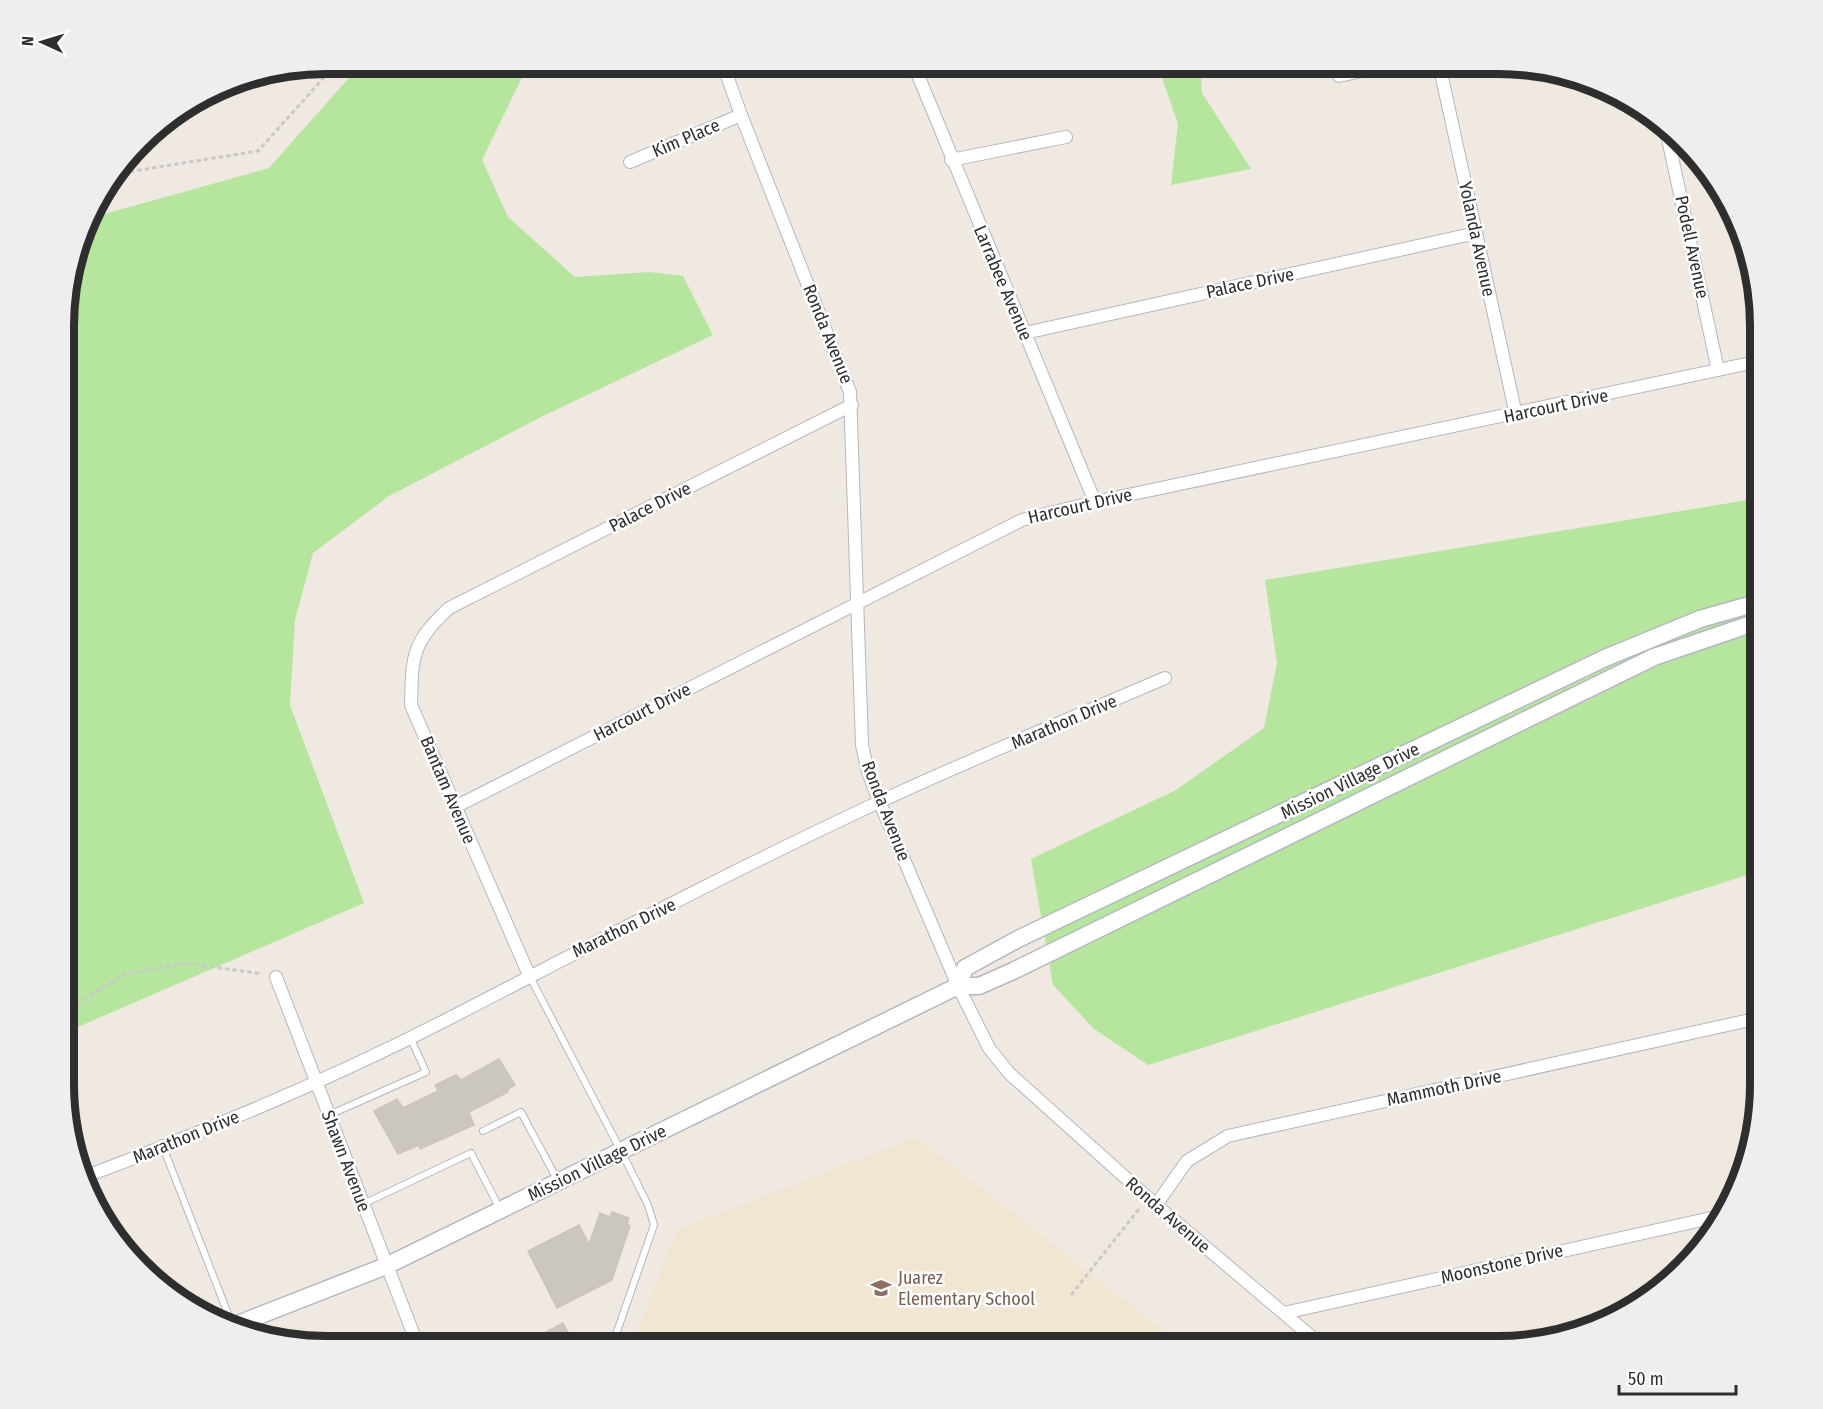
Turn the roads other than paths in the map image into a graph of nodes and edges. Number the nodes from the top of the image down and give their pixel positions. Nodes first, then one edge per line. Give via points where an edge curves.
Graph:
1 (726, 74) edge
2 (917, 74) edge
3 (1348, 74) edge
4 (1441, 74) edge
5 (1339, 76) dead end
6 (741, 114) junction
7 (1065, 137) dead end
8 (1668, 140) edge
9 (951, 160) junction
10 (630, 162) dead end
11 (1476, 233) junction
12 (1025, 333) junction
13 (1750, 363) edge
14 (1718, 370) junction
15 (852, 405) junction
16 (1516, 415) junction
17 (1095, 502) junction
18 (858, 603) junction
19 (1750, 605) edge
20 (449, 608) joint
21 (1750, 624) edge
22 (1165, 678) dead end
23 (879, 801) junction
24 (455, 807) junction
25 (529, 975) junction
26 (276, 976) road end
27 (958, 986) junction
28 (1750, 1020) edge
29 (410, 1037) junction
30 (315, 1082) junction
31 (328, 1115) junction
32 (483, 1131) dead end
33 (163, 1148) junction
34 (621, 1150) junction
35 (91, 1174) edge
36 (558, 1182) junction
37 (1151, 1201) junction
38 (363, 1204) junction
39 (500, 1210) junction
40 (1711, 1217) edge
41 (387, 1266) junction
42 (1284, 1313) junction
43 (227, 1315) edge
44 (245, 1322) edge
45 (414, 1336) edge
46 (615, 1336) edge
47 (1308, 1336) edge

1 - 6 street, Ronda Avenue
2 - 9 street, Larrabee Avenue
3 - 5 street
4 - 11 street, Yolanda Avenue
6 - 10 street, Kim Place
6 - 15 street, Ronda Avenue
7 - 9 street
8 - 14 street, Podell Avenue
9 - 12 street, Larrabee Avenue
11 - 12 street, Palace Drive
11 - 16 street, Yolanda Avenue
12 - 17 street, Larrabee Avenue
13 - 14 street, Harcourt Drive
14 - 16 street, Harcourt Drive
15 - 18 street, Ronda Avenue
15 - 20 street, Palace Drive
16 - 17 street, Harcourt Drive
17 - 18 street, Harcourt Drive via 1022,520
18 - 23 street, Ronda Avenue via 861,745
18 - 24 street, Harcourt Drive
19 - 27 main road, Mission Village Drive via 1662,633 1605,658 1018,939 964,968
20 - 24 street, Bantam Avenue via 426,630 412,659 411,705
21 - 27 main road, Mission Village Drive via 1654,657 1013,971 980,986
22 - 23 street, Marathon Drive
23 - 25 street, Marathon Drive
23 - 27 street, Ronda Avenue
24 - 25 street, Bantam Avenue
25 - 29 street, Marathon Drive
25 - 34 lane
26 - 30 street, Shawn Avenue
27 - 34 main road, Mission Village Drive
27 - 37 street, Ronda Avenue via 989,1048 1009,1073
28 - 37 street, Mammoth Drive via 1228,1136 1187,1161
29 - 30 street, Marathon Drive
29 - 31 lane via 426,1072
30 - 31 street, Shawn Avenue
30 - 33 street, Marathon Drive
31 - 38 street, Shawn Avenue
32 - 36 lane via 521,1112
33 - 35 street, Marathon Drive
33 - 43 lane
34 - 36 main road, Mission Village Drive
34 - 46 lane via 654,1225
36 - 39 main road, Mission Village Drive
37 - 42 street, Ronda Avenue
38 - 39 lane via 471,1153
38 - 41 street, Shawn Avenue
39 - 41 main road, Mission Village Drive
40 - 42 street, Moonstone Drive
41 - 44 main road, Mission Village Drive
41 - 45 street, Shawn Avenue
42 - 47 street, Ronda Avenue

